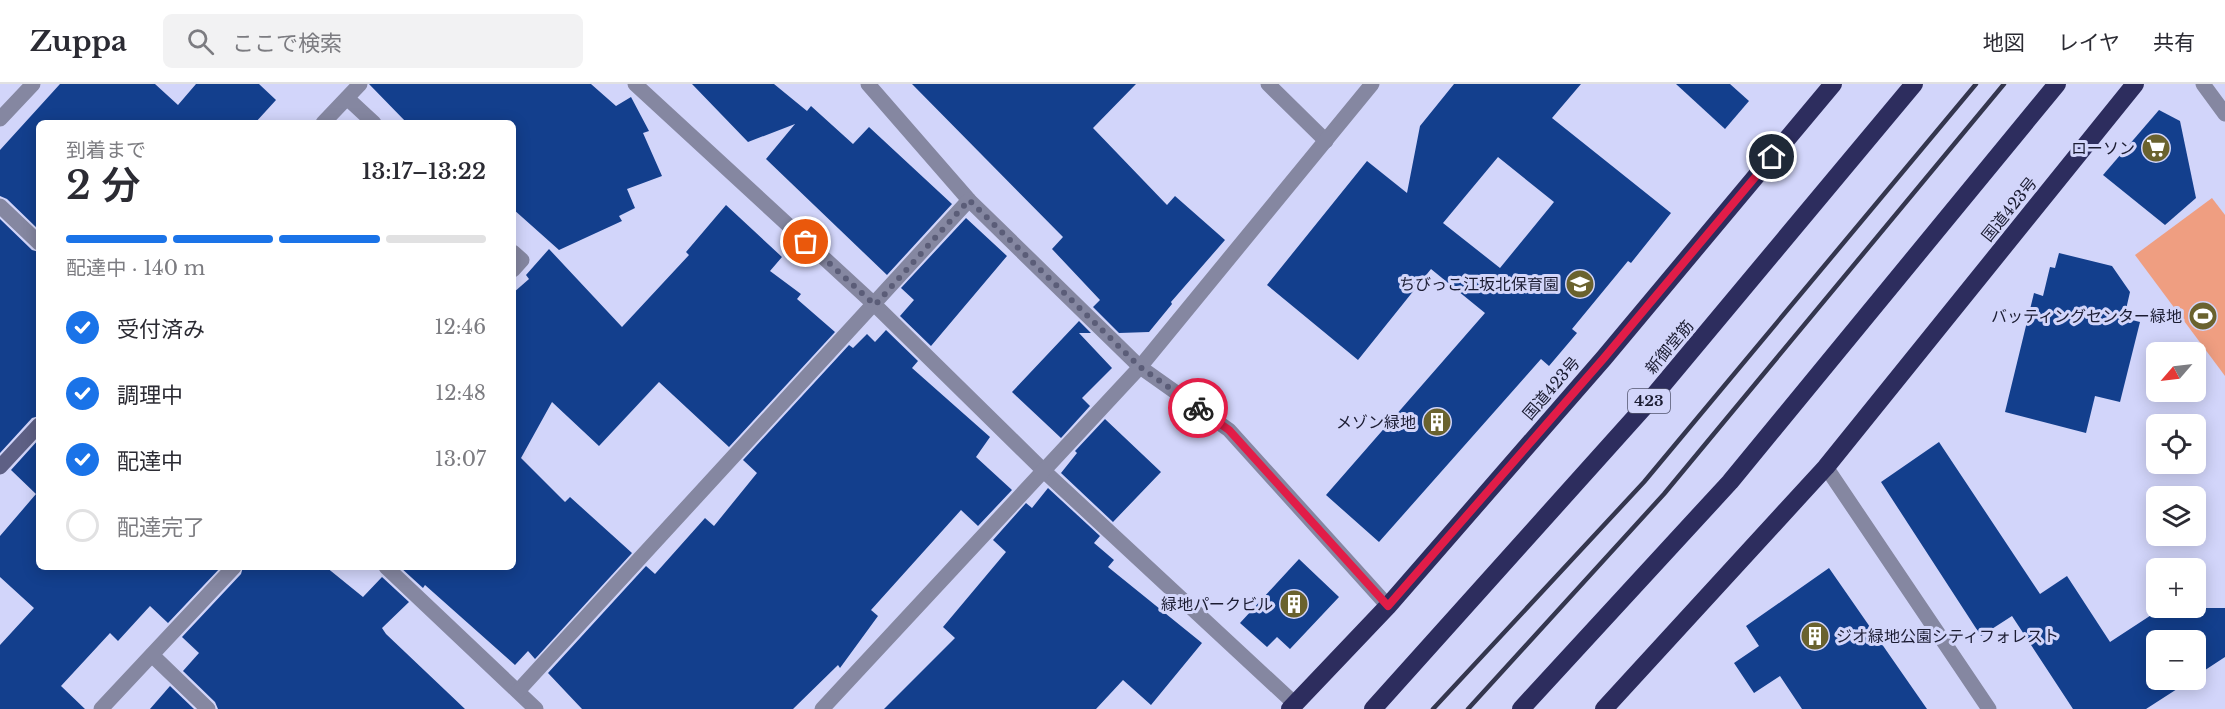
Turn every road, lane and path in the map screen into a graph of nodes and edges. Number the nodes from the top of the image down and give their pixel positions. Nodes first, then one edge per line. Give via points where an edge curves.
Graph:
1 (33, 84) edge
2 (360, 84) edge
3 (634, 84) edge
4 (867, 84) edge
5 (1268, 84) edge
6 (1372, 84) edge
7 (1833, 84) edge
8 (1914, 84) edge
9 (2057, 84) edge
10 (2135, 84) edge
11 (2203, 84) edge
12 (347, 98) junction
13 (2225, 114) edge
14 (0, 119) edge
15 (326, 120) edge
16 (371, 120) edge
17 (1326, 141) junction
18 (969, 200) junction
19 (0, 206) edge
20 (36, 240) edge
21 (516, 255) edge
22 (516, 267) edge
23 (875, 305) junction
24 (1140, 367) junction
25 (36, 428) edge
26 (0, 466) edge
27 (1826, 467) junction
28 (1045, 472) junction
29 (231, 570) edge
30 (389, 570) edge
31 (1388, 606) junction
32 (152, 655) junction
33 (518, 691) junction
34 (1292, 707) edge
35 (100, 709) edge
36 (208, 709) edge
37 (536, 709) edge
38 (822, 709) edge
39 (1373, 709) edge
40 (1521, 709) edge
41 (1604, 709) edge
42 (1989, 709) edge

1 - 14 street
2 - 12 street
3 - 23 street
4 - 18 street
5 - 17 street
6 - 17 street
7 - 31 highway, 国道423号 via 1604,358
8 - 39 highway, 新御堂筋 / 423 via 1646,405
9 - 40 highway via 1730,482
10 - 27 highway, 国道423号
11 - 13 street
12 - 15 street
12 - 16 street
17 - 24 street
18 - 23 street
18 - 24 street
19 - 20 street
21 - 22 street via 522,260
23 - 28 street
23 - 33 street
24 - 28 street
24 - 31 street via 1229,430
25 - 26 street
27 - 41 highway, 国道423号
27 - 42 street
28 - 34 street
28 - 38 street
29 - 32 street
30 - 33 street
31 - 34 highway, 国道423号
32 - 35 street
32 - 36 street
33 - 37 street

